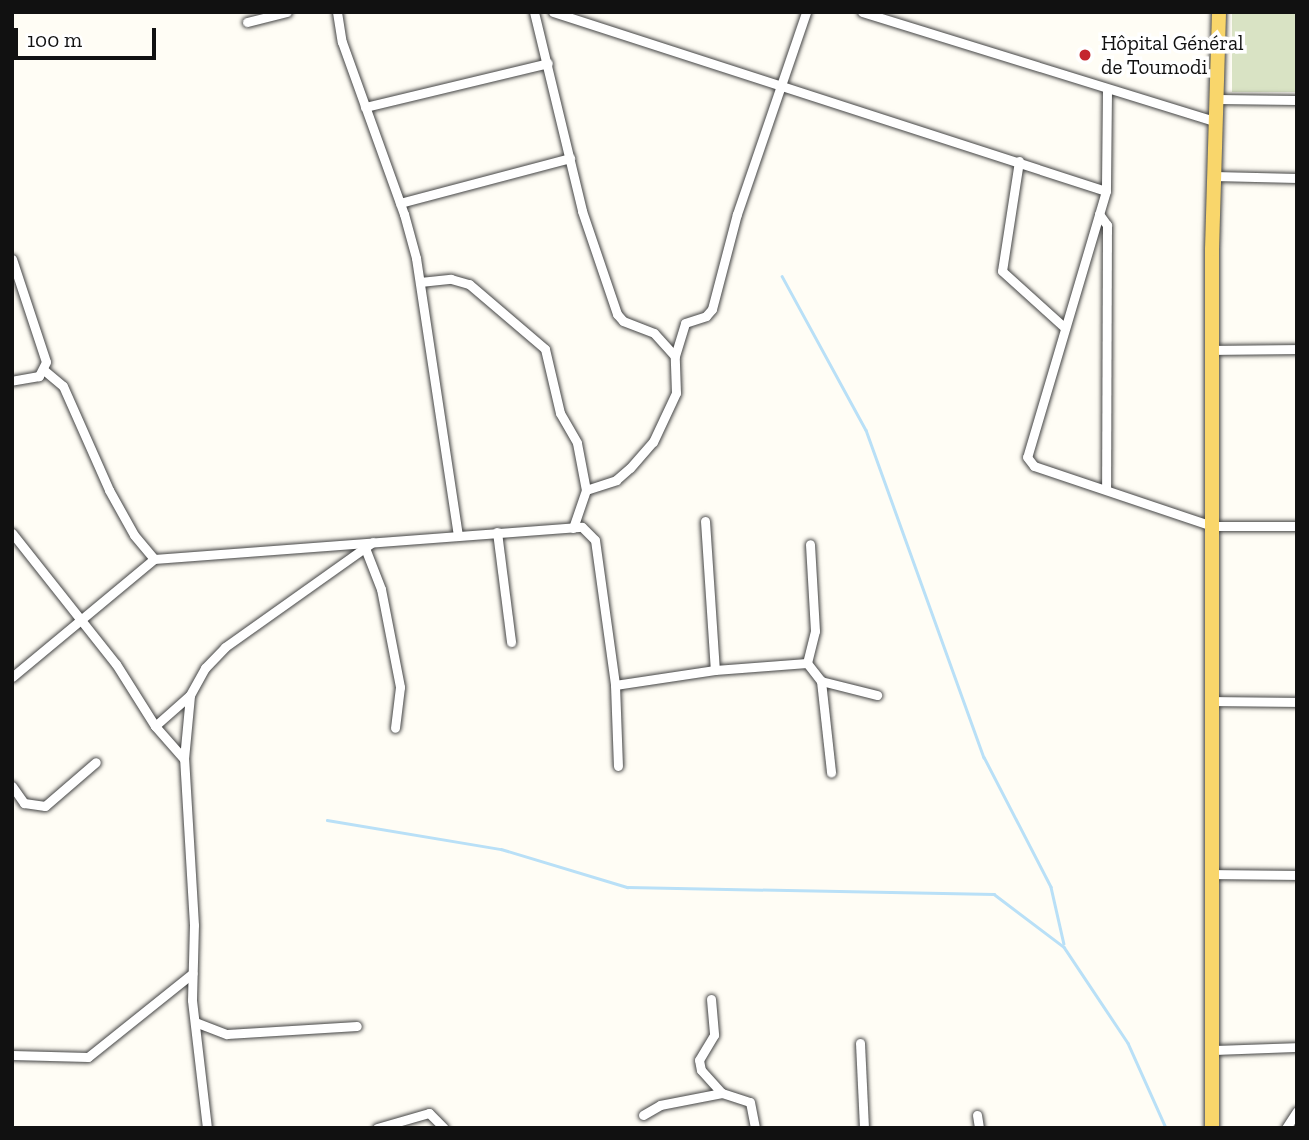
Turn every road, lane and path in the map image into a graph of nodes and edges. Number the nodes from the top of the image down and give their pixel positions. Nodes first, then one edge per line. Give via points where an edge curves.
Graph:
1 (287, 12) edge
2 (337, 12) edge
3 (534, 12) edge
4 (553, 12) edge
5 (806, 12) edge
6 (862, 12) edge
7 (1219, 12) edge
8 (247, 22) dead end
9 (548, 63) junction
10 (784, 87) junction
11 (1107, 91) junction
12 (1217, 99) junction
13 (1297, 100) edge
14 (365, 107) junction
15 (1215, 121) junction
16 (570, 158) junction
17 (1019, 161) junction
18 (1214, 176) junction
19 (1297, 178) edge
20 (1106, 191) junction
21 (400, 202) junction
22 (1099, 215) junction
23 (12, 259) edge
24 (420, 282) junction
25 (1065, 328) junction
26 (1297, 349) edge
27 (1212, 350) junction
28 (675, 356) junction
29 (45, 371) junction
30 (12, 381) edge
31 (1106, 488) junction
32 (586, 490) junction
33 (705, 521) dead end
34 (1212, 526) junction
35 (1297, 526) edge
36 (573, 528) junction
37 (497, 532) junction
38 (12, 533) edge
39 (458, 535) junction
40 (374, 541) junction
41 (810, 544) dead end
42 (365, 548) junction
43 (154, 559) junction
44 (80, 622) junction
45 (511, 642) dead end
46 (807, 663) junction
47 (715, 670) junction
48 (12, 677) edge
49 (821, 681) junction
50 (615, 685) junction
51 (190, 695) junction
52 (877, 695) dead end
53 (1212, 701) junction
54 (1297, 702) edge
55 (155, 726) junction
56 (395, 728) dead end
57 (184, 759) junction
58 (96, 762) dead end
59 (618, 766) dead end
60 (831, 772) dead end
61 (12, 786) edge
62 (1211, 874) junction
63 (1297, 875) edge
64 (193, 973) junction
65 (711, 999) dead end
66 (195, 1022) junction
67 (357, 1026) dead end
68 (860, 1043) dead end
69 (1297, 1047) edge
70 (1212, 1050) junction
71 (12, 1055) edge
72 (722, 1093) junction
73 (1297, 1111) edge
74 (643, 1115) dead end
75 (977, 1115) dead end
76 (207, 1128) edge
77 (377, 1128) edge
78 (444, 1128) edge
79 (755, 1128) edge
80 (864, 1128) edge
81 (979, 1128) edge
82 (1212, 1128) edge
83 (1286, 1128) edge

1 - 8 street
2 - 14 street
3 - 9 street
4 - 10 street
5 - 10 street
6 - 11 street
7 - 12 main road
9 - 14 street
9 - 16 street
10 - 17 street
10 - 28 street via 737,214 712,309 685,323
11 - 15 street
11 - 20 street
12 - 13 street
12 - 15 main road
14 - 21 street
15 - 18 main road
16 - 21 street
16 - 28 street via 582,211 617,314 654,333
17 - 20 street
17 - 25 street via 1002,271
18 - 19 street
18 - 27 main road
20 - 22 street
21 - 24 street
22 - 25 street
22 - 31 street via 1107,225
23 - 29 street via 33,312
24 - 32 street via 451,279 469,284 545,349 560,413 577,443
24 - 39 street
25 - 31 street via 1027,457 1034,466
26 - 27 street
27 - 34 main road
28 - 32 street via 676,393 653,442 615,480
29 - 30 street via 32,379
29 - 43 street via 64,386 109,490 134,535
31 - 34 street
32 - 36 street
33 - 47 street
34 - 35 street
34 - 53 main road
36 - 37 street
36 - 50 street via 588,529 596,540
37 - 39 street
37 - 45 street
38 - 44 street
39 - 40 street
40 - 42 street
40 - 43 street
41 - 46 street via 815,631
42 - 51 street via 225,648 205,668
42 - 56 street via 381,589 401,687
43 - 44 street
44 - 48 street
44 - 55 street via 116,664
46 - 47 street
46 - 49 street
47 - 50 street
49 - 52 street
49 - 60 street
50 - 59 street
51 - 55 street
51 - 57 street
53 - 54 street
53 - 62 main road
55 - 57 street
57 - 64 street
58 - 61 street via 45,806 24,803
62 - 63 street
62 - 70 main road
64 - 66 street
64 - 71 street via 89,1057
65 - 72 street via 714,1035 699,1064
66 - 67 street via 227,1034
66 - 76 street
68 - 80 street
69 - 70 street
70 - 82 main road
72 - 74 street via 660,1105
72 - 79 street via 750,1102
73 - 83 street
75 - 81 street
77 - 78 street via 429,1113

